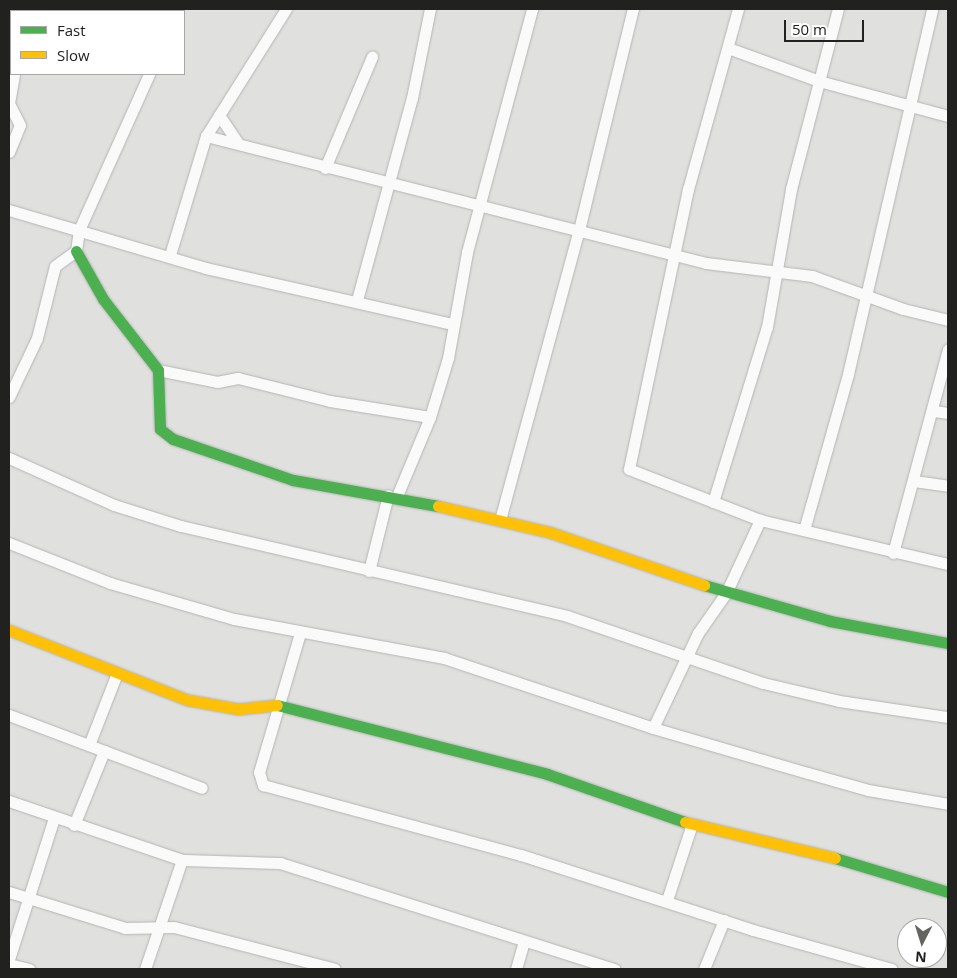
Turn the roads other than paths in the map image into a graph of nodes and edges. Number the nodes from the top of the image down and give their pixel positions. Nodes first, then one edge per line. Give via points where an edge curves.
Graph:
1 (286, 9) edge
2 (430, 9) edge
3 (532, 9) edge
4 (633, 9) edge
5 (738, 9) edge
6 (838, 9) edge
7 (932, 9) edge
8 (728, 48) junction
9 (372, 58) dead end
10 (14, 75) edge
11 (149, 75) edge
12 (819, 81) junction
13 (910, 106) junction
14 (219, 115) junction
15 (948, 116) edge
16 (206, 136) junction
17 (238, 143) junction
18 (9, 152) edge
19 (325, 168) junction
20 (389, 180) junction
21 (482, 205) junction
22 (9, 210) edge
23 (79, 230) junction
24 (579, 230) junction
25 (76, 251) junction
26 (170, 255) junction
27 (675, 255) junction
28 (774, 273) junction
29 (867, 296) junction
30 (357, 300) junction
31 (948, 320) edge
32 (453, 324) junction
33 (948, 349) edge
34 (158, 370) junction
35 (9, 397) edge
36 (934, 411) junction
37 (948, 413) edge
38 (430, 417) junction
39 (9, 458) edge
40 (914, 481) junction
41 (948, 486) edge
42 (392, 496) junction
43 (714, 502) junction
44 (500, 520) junction
45 (760, 520) junction
46 (804, 530) junction
47 (9, 543) edge
48 (893, 553) junction
49 (948, 564) edge
50 (370, 571) junction
51 (726, 593) junction
52 (9, 630) edge
53 (300, 634) junction
54 (948, 643) edge
55 (686, 658) junction
56 (117, 674) junction
57 (277, 706) junction
58 (9, 715) edge
59 (948, 717) edge
60 (654, 728) junction
61 (89, 745) junction
62 (104, 751) junction
63 (202, 788) dead end
64 (9, 801) edge
65 (948, 804) edge
66 (54, 818) junction
67 (692, 824) junction
68 (74, 825) junction
69 (182, 860) junction
70 (9, 892) edge
71 (948, 892) edge
72 (26, 900) junction
73 (667, 900) junction
74 (724, 920) junction
75 (157, 925) junction
76 (524, 941) junction
77 (9, 959) edge
78 (9, 964) edge
79 (29, 969) edge
80 (145, 969) edge
81 (334, 969) edge
82 (516, 969) edge
83 (615, 969) edge
84 (704, 969) edge
85 (892, 969) edge

1 - 14 street
2 - 20 street via 412,98
3 - 21 street
4 - 24 street
5 - 8 street
6 - 12 street
7 - 13 street
8 - 12 street
8 - 27 street via 688,189
9 - 19 street
10 - 18 street via 9,103 20,125
11 - 23 street
12 - 13 street
12 - 28 street
13 - 15 street
13 - 29 street
14 - 16 street
14 - 17 street
16 - 17 street
16 - 26 street
17 - 19 street
19 - 20 street
20 - 21 street
20 - 30 street
21 - 24 street
21 - 32 street
22 - 23 street
23 - 25 street
23 - 26 street
24 - 27 street
24 - 44 street
25 - 34 street via 103,299
25 - 35 street via 55,266 37,338
26 - 30 street via 206,268
27 - 28 street
27 - 43 street via 627,464 629,469
28 - 29 street via 812,276
28 - 43 street via 767,327
29 - 31 street
29 - 46 street
30 - 32 street
32 - 38 street
33 - 36 street
34 - 38 street via 216,382 238,378 330,401
34 - 42 street via 160,429 172,439 248,468
36 - 37 street
36 - 40 street
38 - 42 street
39 - 50 street via 114,505 181,526
40 - 41 street
40 - 48 street
42 - 44 street
42 - 50 street
43 - 45 street
44 - 51 street
45 - 46 street
45 - 51 street
46 - 48 street
47 - 53 street via 110,583
48 - 49 street
50 - 55 street via 567,616
51 - 54 street via 830,621
51 - 55 street
52 - 56 street
53 - 57 street
53 - 60 street via 444,658
55 - 59 street via 839,701
55 - 60 street
56 - 57 street via 216,706
56 - 61 street
57 - 67 street via 547,774
57 - 73 street via 259,772 268,788 384,815
58 - 61 street
60 - 65 street via 868,790
61 - 62 street
62 - 63 street
62 - 68 street
64 - 66 street
66 - 68 street
66 - 72 street
67 - 71 street via 814,851
67 - 73 street
68 - 69 street
69 - 75 street
69 - 76 street via 280,863
70 - 72 street
72 - 75 street via 125,928
72 - 77 street
73 - 74 street
74 - 84 street
74 - 85 street
75 - 80 street
75 - 81 street
76 - 82 street
76 - 83 street
78 - 79 street

